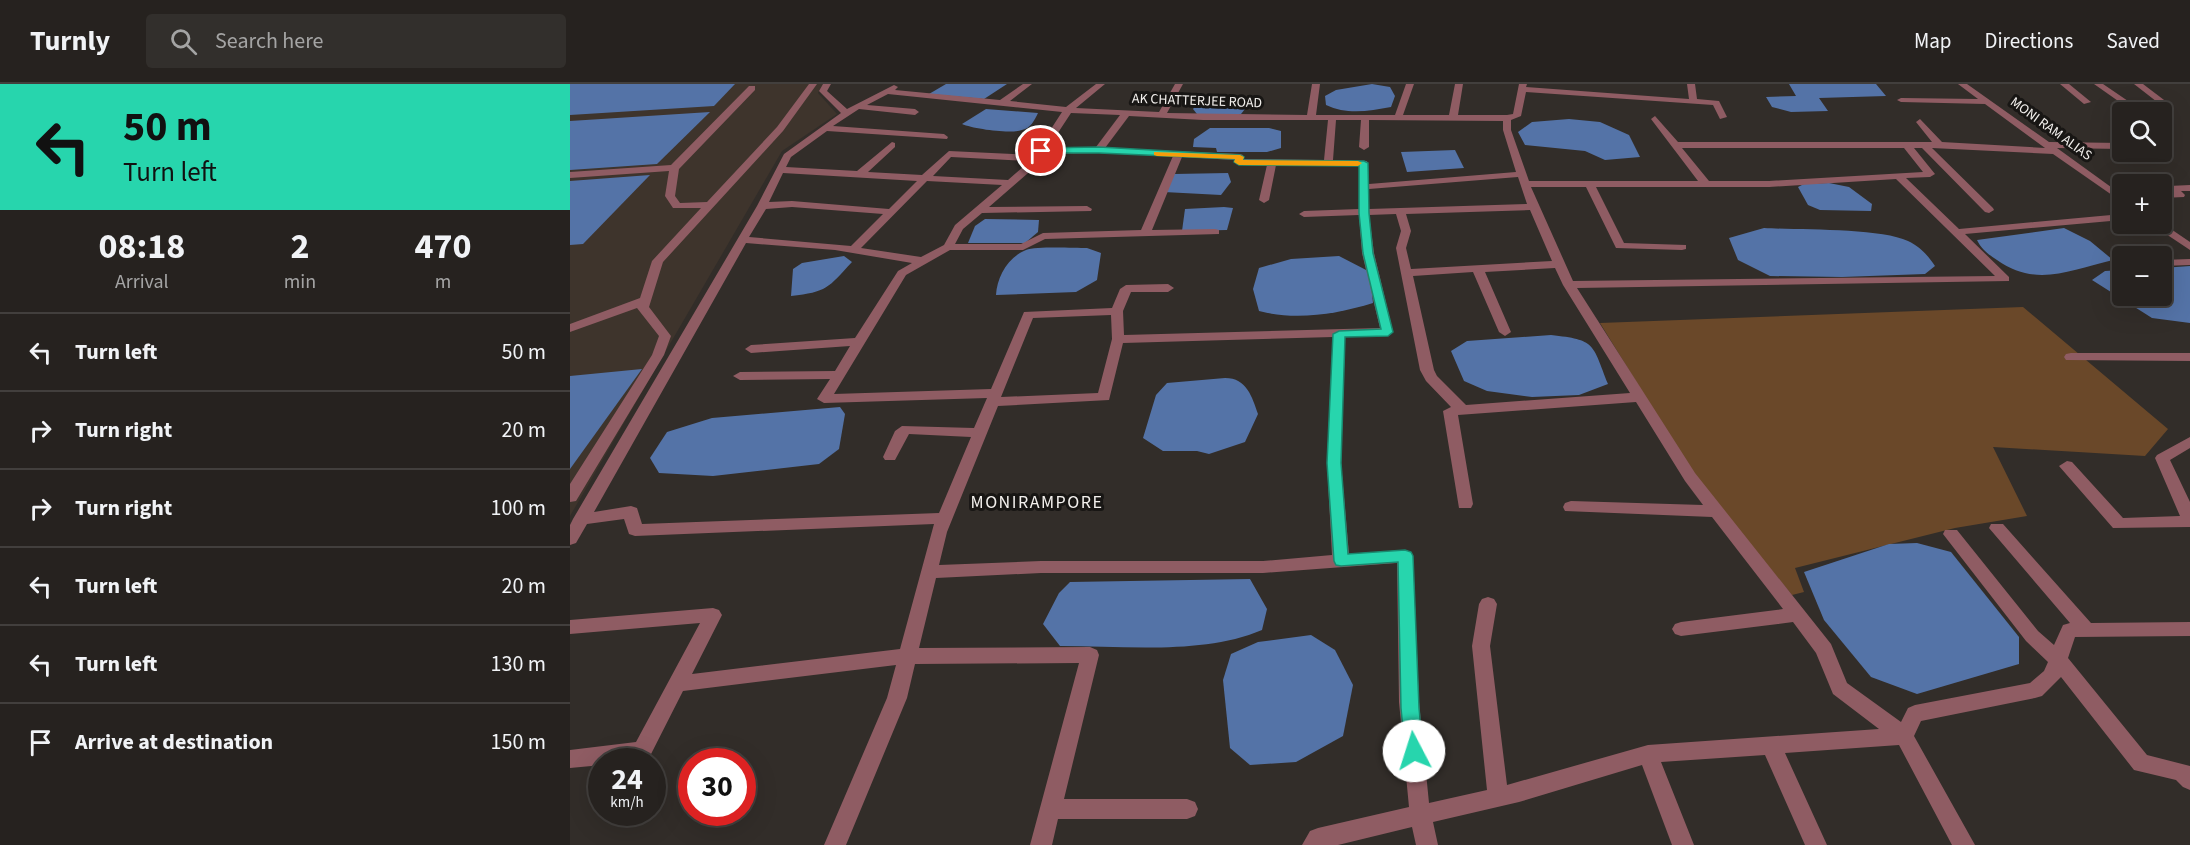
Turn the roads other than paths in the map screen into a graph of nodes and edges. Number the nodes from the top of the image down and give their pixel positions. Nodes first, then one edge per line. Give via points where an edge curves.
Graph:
1 (813, 84) edge
2 (827, 84) edge
3 (899, 84) edge
4 (938, 84) edge
5 (1028, 84) edge
6 (1101, 84) edge
7 (1179, 84) edge
8 (1316, 84) edge
9 (1405, 84) edge
10 (1410, 84) edge
11 (1459, 84) edge
12 (1619, 84) edge
13 (1628, 84) edge
14 (1691, 84) edge
15 (1962, 84) edge
16 (2064, 84) edge
17 (2098, 84) edge
18 (2138, 84) edge
19 (1522, 86) edge
20 (752, 88) dead end
21 (886, 91) junction
22 (920, 95) junction
23 (1901, 100) dead end
24 (2124, 101) dead end
25 (1693, 102) junction
26 (1988, 102) junction
27 (2087, 102) dead end
28 (2163, 102) edge
29 (1002, 103) junction
30 (859, 106) junction
31 (1068, 110) junction
32 (915, 112) dead end
33 (1127, 112) junction
34 (846, 113) junction
35 (1162, 114) junction
36 (1724, 117) dead end
37 (1311, 118) junction
38 (1332, 118) junction
39 (1365, 118) junction
40 (1398, 118) junction
41 (1453, 118) junction
42 (1507, 118) junction
43 (1654, 119) dead end
44 (1920, 122) dead end
45 (825, 128) junction
46 (944, 137) dead end
47 (891, 145) dead end
48 (1675, 145) junction
49 (1907, 145) junction
50 (1924, 145) junction
51 (1939, 145) junction
52 (2112, 146) edge
53 (1364, 147) dead end
54 (2053, 148) junction
55 (1099, 150) junction
56 (1039, 154) junction
57 (1178, 155) junction
58 (1272, 163) junction
59 (1328, 163) junction
60 (674, 168) junction
61 (781, 170) junction
62 (570, 175) edge
63 (859, 175) junction
64 (1897, 175) junction
65 (925, 179) junction
66 (1524, 179) junction
67 (1010, 183) junction
68 (1589, 183) junction
69 (1705, 183) junction
70 (1363, 187) junction
71 (2172, 188) edge
72 (2172, 188) edge
73 (2190, 188) edge
74 (2112, 190) edge
75 (2172, 195) edge
76 (1264, 200) dead end
77 (708, 205) junction
78 (762, 206) junction
79 (1534, 207) junction
80 (1087, 209) dead end
81 (979, 210) junction
82 (1989, 210) dead end
83 (1400, 211) junction
84 (892, 212) junction
85 (1364, 213) junction
86 (1304, 214) dead end
87 (2112, 218) edge
88 (1215, 232) dead end
89 (1956, 232) junction
90 (1145, 234) junction
91 (2171, 234) edge
92 (742, 240) junction
93 (948, 247) junction
94 (1682, 247) dead end
95 (2190, 247) edge
96 (852, 250) junction
97 (923, 261) junction
98 (2190, 262) edge
99 (2172, 263) edge
100 (1560, 264) junction
101 (1478, 270) junction
102 (1406, 273) junction
103 (1569, 285) junction
104 (1168, 288) dead end
105 (644, 302) junction
106 (1117, 310) junction
107 (570, 328) edge
108 (1505, 332) dead end
109 (1339, 334) junction
110 (1118, 339) junction
111 (857, 342) junction
112 (751, 349) dead end
113 (2071, 357) dead end
114 (2190, 357) edge
115 (839, 375) junction
116 (740, 376) dead end
117 (1640, 397) junction
118 (995, 398) junction
119 (1462, 410) junction
120 (981, 433) junction
121 (2190, 442) edge
122 (890, 457) dead end
123 (2067, 466) dead end
124 (570, 497) edge
125 (1465, 504) dead end
126 (1571, 507) dead end
127 (1716, 511) junction
128 (945, 518) junction
129 (581, 519) junction
130 (2190, 520) edge
131 (1997, 528) dead end
132 (1951, 534) dead end
133 (570, 539) edge
134 (1341, 561) junction
135 (928, 572) junction
136 (1488, 604) dead end
137 (1799, 614) junction
138 (570, 627) edge
139 (1681, 629) dead end
140 (2190, 629) edge
141 (2087, 630) junction
142 (908, 656) junction
143 (2058, 660) junction
144 (677, 684) junction
145 (1905, 736) junction
146 (1771, 745) junction
147 (1648, 754) junction
148 (570, 759) edge
149 (2190, 780) edge
150 (1498, 797) junction
151 (1050, 809) junction
152 (1187, 809) dead end
153 (1420, 815) junction
154 (835, 845) edge
155 (1041, 845) edge
156 (1313, 845) edge
157 (1427, 845) edge
158 (1683, 845) edge
159 (1816, 845) edge
160 (1964, 845) edge

1 - 77 street via 780,129
2 - 34 street via 823,91
3 - 21 street
4 - 22 street
5 - 29 street
6 - 31 street
7 - 35 street
8 - 37 street
9 - 10 street
10 - 40 street
11 - 41 street
12 - 13 street
14 - 25 street
15 - 26 street, MONI RAM ALIAS
16 - 27 street
17 - 24 street
18 - 28 street
19 - 25 street
19 - 42 street via 1517,116
20 - 60 street
21 - 22 street, AK CHATTERJEE ROAD
21 - 30 street
22 - 29 street, AK CHATTERJEE ROAD
23 - 26 street
25 - 36 street via 1716,103
26 - 54 street, MONI RAM ALIAS
29 - 31 street, AK CHATTERJEE ROAD
30 - 32 street
30 - 34 street
31 - 33 street, AK CHATTERJEE ROAD
31 - 56 street
33 - 35 street, AK CHATTERJEE ROAD
33 - 55 street
34 - 45 street
35 - 37 street, AK CHATTERJEE ROAD
37 - 38 street, AK CHATTERJEE ROAD
38 - 39 street, AK CHATTERJEE ROAD
38 - 59 street
39 - 40 street, AK CHATTERJEE ROAD
39 - 53 street
40 - 41 street, AK CHATTERJEE ROAD
41 - 42 street, AK CHATTERJEE ROAD
42 - 66 street via 1507,130
43 - 48 street
44 - 51 street
45 - 46 street
45 - 61 street via 787,156
47 - 63 street
48 - 49 street
48 - 69 street
49 - 50 street
49 - 64 street via 1930,174
50 - 51 street
50 - 82 street
51 - 54 street
52 - 54 street
54 - 74 street, MONI RAM ALIAS
55 - 56 street
55 - 57 street
56 - 65 street via 949,154
56 - 67 street
57 - 58 street via 1240,157 1239,162
57 - 90 street
58 - 59 street
58 - 76 street
59 - 70 street via 1364,163
60 - 62 street
60 - 77 street via 670,196 677,206
61 - 63 street
61 - 78 street
63 - 65 street
64 - 69 street via 1769,184
64 - 89 street
65 - 67 street
65 - 84 street
66 - 68 street
66 - 70 street
66 - 79 street
67 - 81 street
68 - 69 street
68 - 94 street via 1620,246
70 - 85 street
71 - 73 street
72 - 75 street via 2180,195
77 - 105 street via 658,261
78 - 84 street via 792,204
78 - 92 street
79 - 83 street
79 - 100 street
80 - 81 street
81 - 93 street via 959,227
83 - 85 street
83 - 102 street via 1406,231 1401,248
84 - 96 street
85 - 86 street
85 - 109 street via 1368,253 1388,332
87 - 89 street
88 - 90 street
89 - 103 street via 2005,279
90 - 93 street via 1043,236 1023,247
91 - 95 street
92 - 96 street
92 - 129 street
93 - 97 street
96 - 97 street
97 - 111 street via 902,273
98 - 99 street
100 - 101 street
100 - 103 street
101 - 102 street
101 - 108 street
102 - 119 street via 1427,370
103 - 117 street
104 - 106 street via 1126,289
105 - 107 street
105 - 124 street via 643,307 665,336 658,355
106 - 110 street
106 - 118 street via 1028,315
109 - 110 street
109 - 134 street via 1334,463
110 - 118 street via 1104,397
111 - 112 street
111 - 115 street
113 - 114 street
115 - 116 street
115 - 118 street via 824,399
117 - 119 street
117 - 127 street
118 - 120 street
119 - 125 street via 1450,411
120 - 122 street via 907,429 902,431
120 - 128 street
121 - 130 street via 2162,458
123 - 130 street via 2119,524
126 - 127 street
127 - 137 street
128 - 129 street via 635,530 631,512
128 - 135 street
129 - 133 street
131 - 141 street
132 - 143 street via 2032,636
134 - 135 street via 1263,567 1041,567
134 - 153 street via 1405,556 1410,708
135 - 142 street
136 - 150 street via 1481,646
137 - 139 street
137 - 145 street via 1824,649 1840,688
138 - 144 street via 713,615
140 - 141 street
141 - 143 street via 2069,630
142 - 144 street
142 - 151 street via 1090,655
142 - 154 street via 897,698
143 - 145 street via 2052,676 2035,690 1915,714
143 - 149 street via 2141,763 2182,772
144 - 148 street via 642,751
145 - 146 street
145 - 160 street
146 - 147 street
146 - 159 street
147 - 150 street
147 - 158 street
150 - 153 street
151 - 152 street
151 - 155 street
153 - 156 street via 1318,839
153 - 157 street

